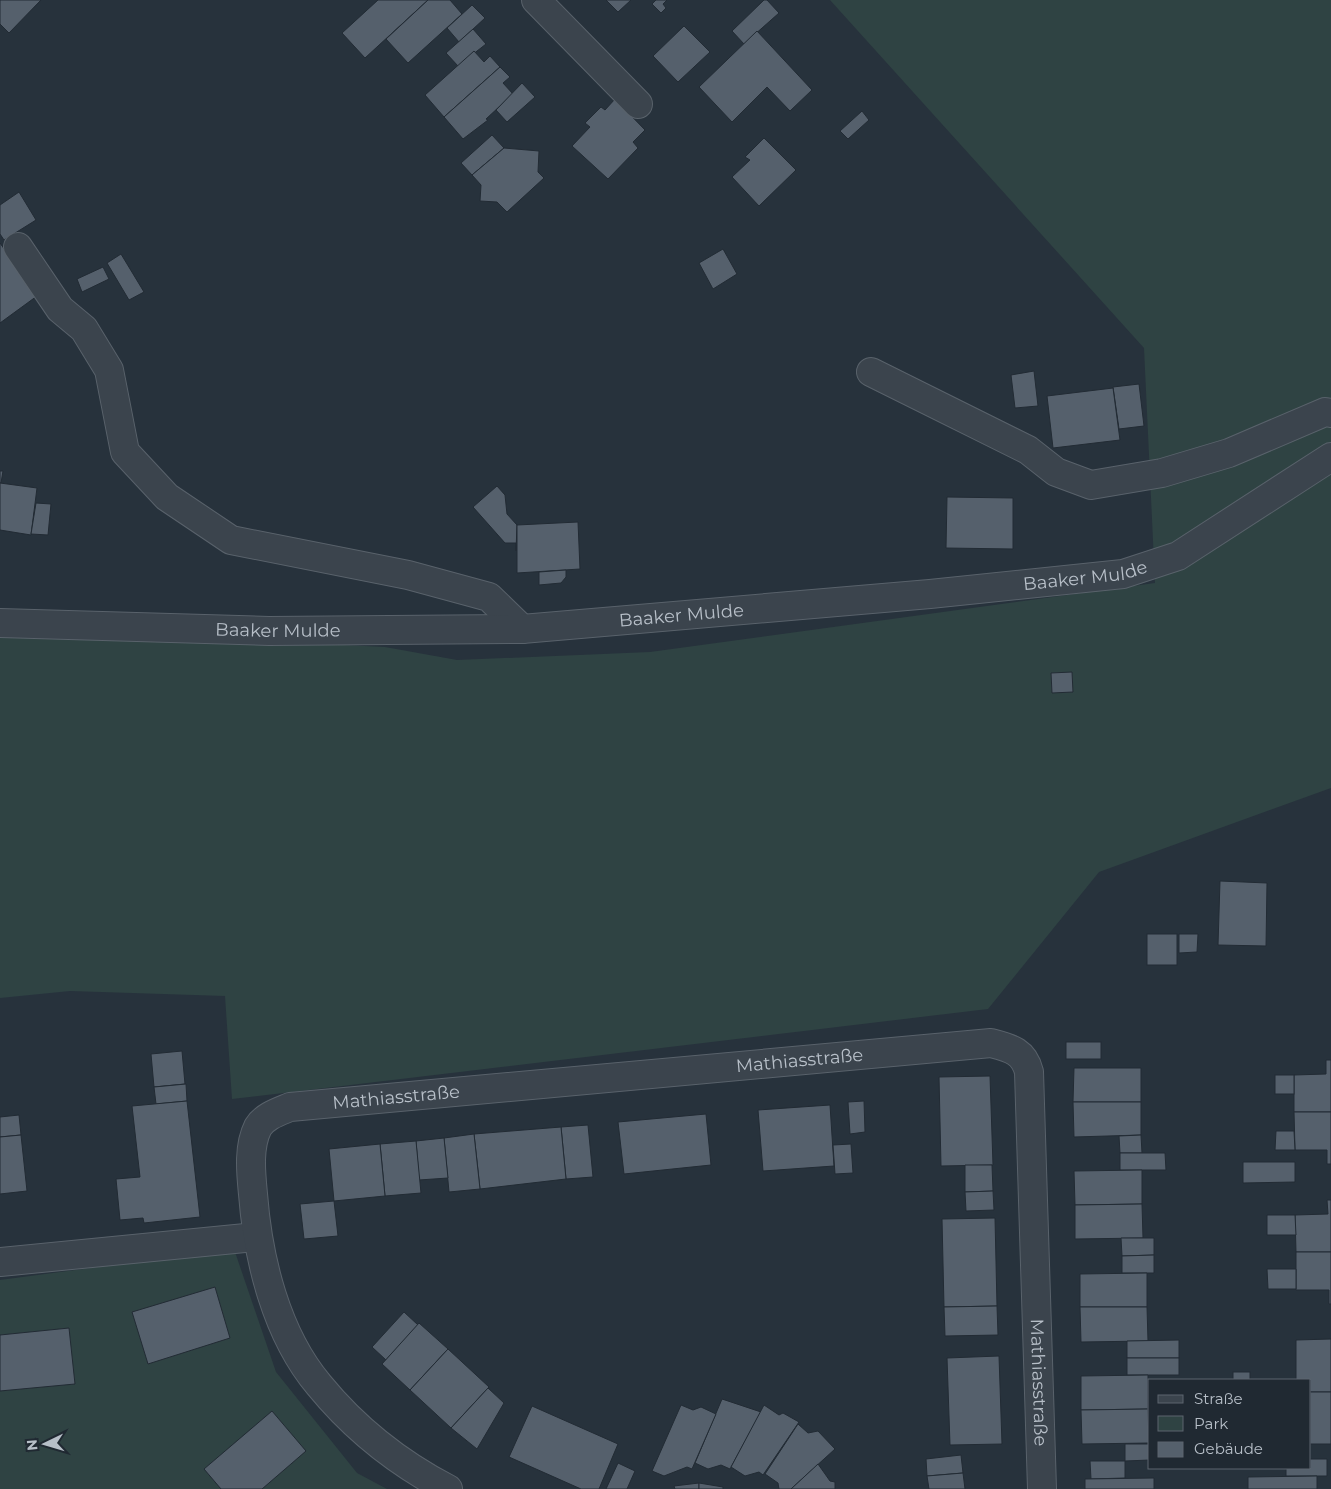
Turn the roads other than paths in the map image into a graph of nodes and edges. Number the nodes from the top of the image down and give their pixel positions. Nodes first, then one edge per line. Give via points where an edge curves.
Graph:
1 (536, 0) edge
2 (638, 104) dead end
3 (18, 247) dead end
4 (871, 372) dead end
5 (1331, 413) edge
6 (1331, 457) edge
7 (0, 622) edge
8 (522, 629) junction
9 (256, 1238) junction
10 (0, 1262) edge
11 (448, 1489) edge
12 (1042, 1489) edge

1 - 2 street
3 - 8 street via 60,309 84,329 109,370 124,452 166,497 231,540 408,575 489,597
4 - 5 street via 1028,450 1056,472 1091,485 1162,473 1229,454 1325,412
6 - 8 street, Baaker Mulde via 1178,556 1123,574
7 - 8 street, Baaker Mulde via 268,631
9 - 10 street
9 - 11 street, Mathiasstraße via 285,1327 318,1385 370,1439 418,1474
9 - 12 street, Mathiasstraße via 251,1171 254,1137 267,1117 290,1107 991,1043 1012,1048 1024,1056 1029,1072

